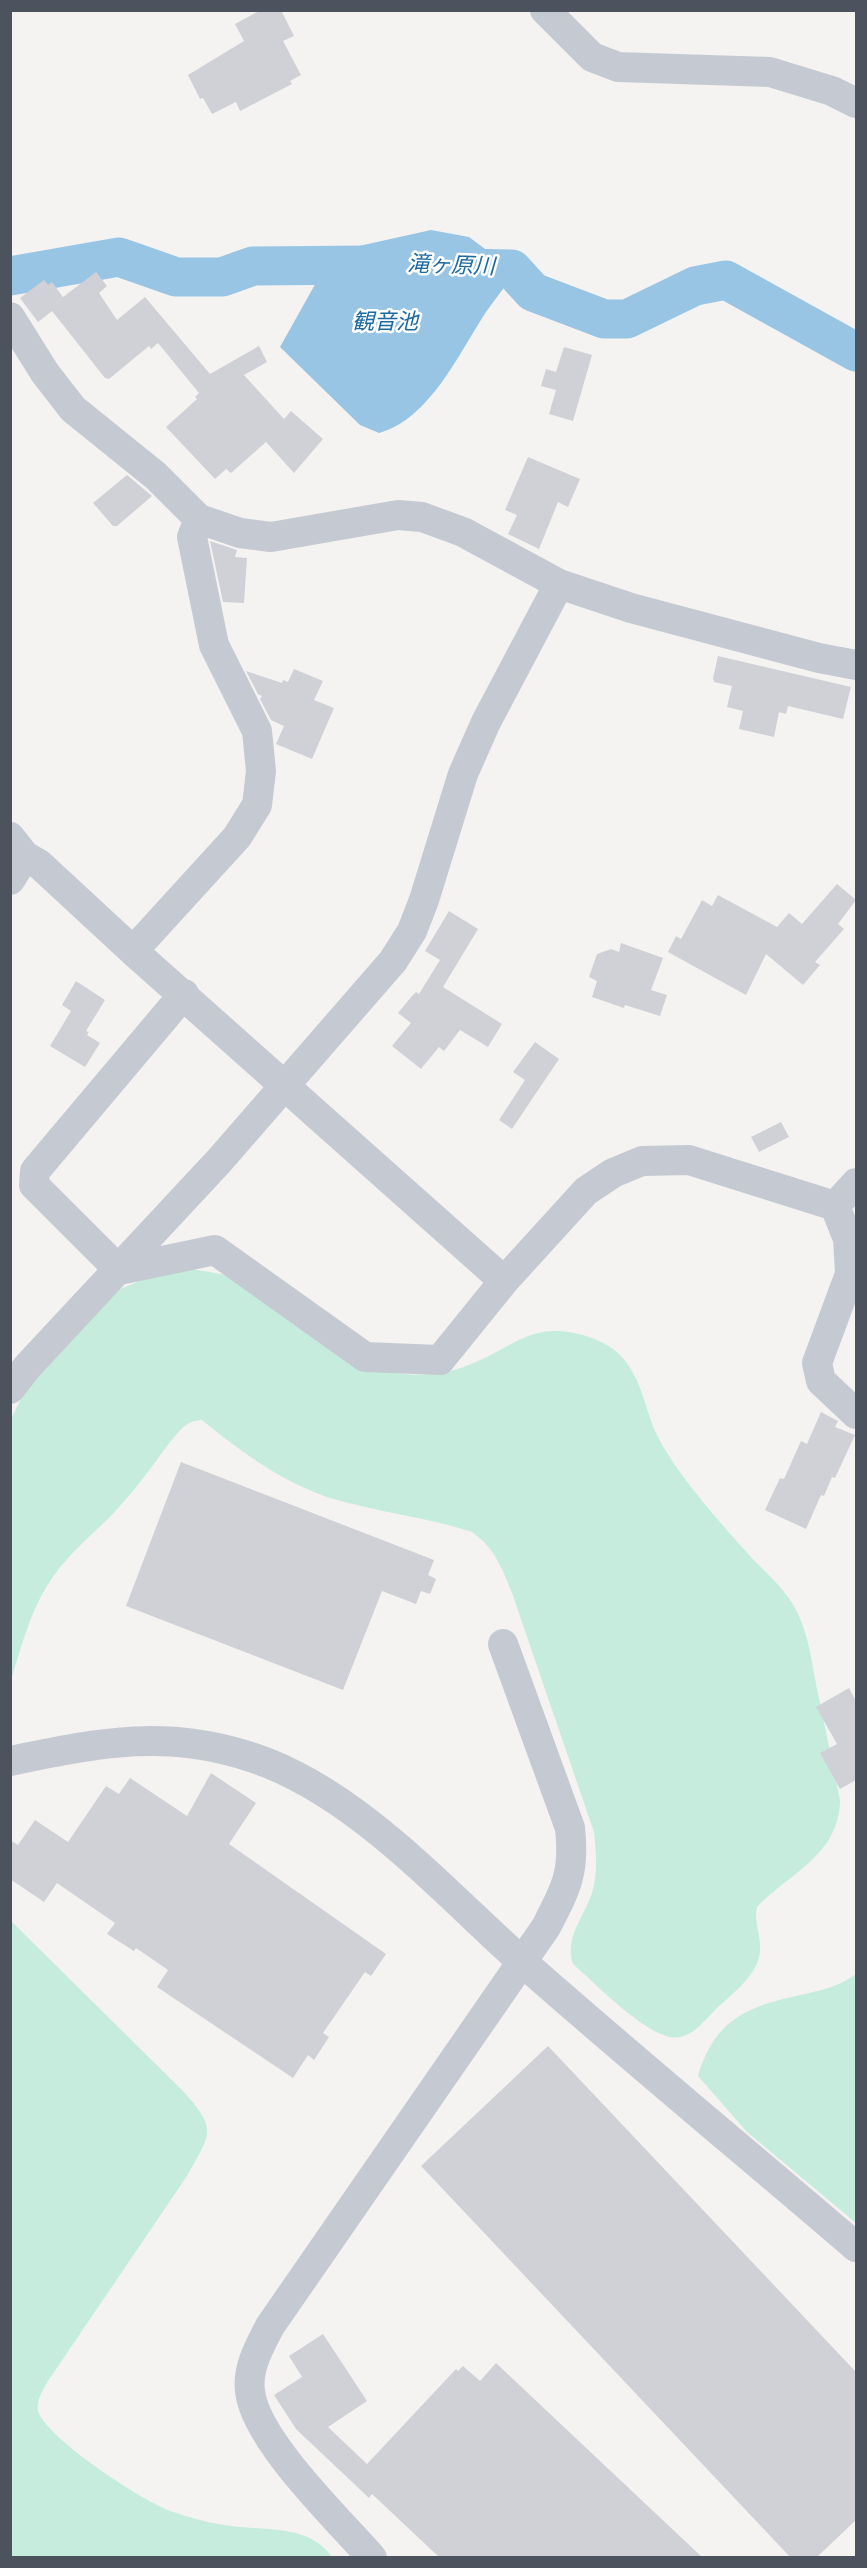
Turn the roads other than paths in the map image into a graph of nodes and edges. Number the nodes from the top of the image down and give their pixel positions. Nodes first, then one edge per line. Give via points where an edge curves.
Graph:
1 (545, 10) edge
2 (856, 103) edge
3 (10, 316) edge
4 (199, 519) junction
5 (559, 584) junction
6 (856, 665) edge
7 (15, 858) edge
8 (133, 951) junction
9 (184, 994) junction
10 (285, 1084) junction
11 (856, 1183) edge
12 (835, 1206) junction
13 (119, 1270) junction
14 (504, 1281) junction
15 (10, 1389) edge
16 (856, 1414) edge
17 (503, 1644) dead end
18 (10, 1761) edge
19 (521, 1960) junction
20 (856, 2247) edge
21 (372, 2558) edge

1 - 2 street via 592,57 618,67 770,72 832,91
3 - 4 street via 73,409 156,476
4 - 5 street via 240,533 271,537 399,515 422,516 463,532
4 - 8 street via 192,537 214,645 257,731 261,771 257,805 237,837
5 - 6 street via 631,608
5 - 10 street via 463,774 412,931 393,961
7 - 8 street via 39,864
8 - 9 street
9 - 10 street
9 - 13 street via 36,1171 34,1185
10 - 13 street
10 - 14 street
11 - 12 street
12 - 14 street via 688,1160 642,1161 613,1173 586,1191
12 - 16 street via 848,1239 850,1274 817,1363 821,1381
13 - 14 street via 215,1250 365,1357 440,1360
13 - 15 street
17 - 19 street via 570,1828 573,1858 567,1886 546,1927
18 - 19 street via 110,1742 160,1739 207,1744 254,1758 298,1776 343,1804
19 - 20 street
19 - 21 street via 270,2326 253,2361 250,2391 257,2417 272,2444

